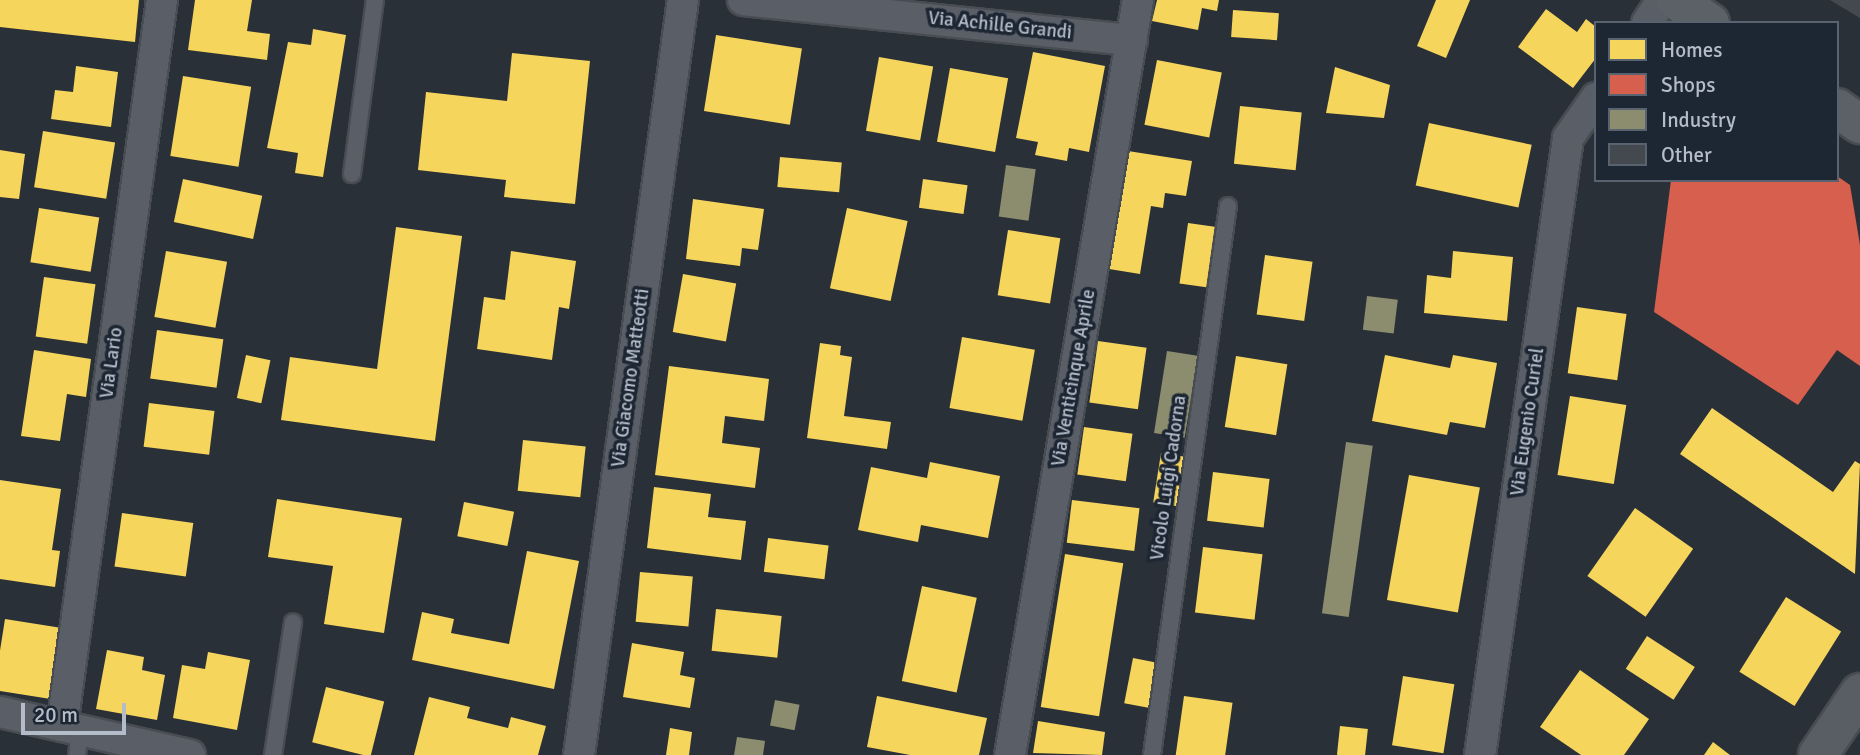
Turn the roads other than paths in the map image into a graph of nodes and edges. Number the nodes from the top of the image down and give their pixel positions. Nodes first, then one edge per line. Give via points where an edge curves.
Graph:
1 (162, 0) edge
2 (375, 0) edge
3 (683, 0) edge
4 (743, 0) edge
5 (1138, 0) edge
6 (1662, 0) edge
7 (1676, 0) edge
8 (1648, 21) edge
9 (1707, 21) edge
10 (1132, 40) junction
11 (1594, 101) edge
12 (1839, 109) edge
13 (1860, 124) edge
14 (352, 174) dead end
15 (1228, 206) dead end
16 (293, 623) dead end
17 (1860, 693) edge
18 (0, 712) edge
19 (73, 737) edge
20 (190, 755) edge
21 (273, 755) edge
22 (579, 755) edge
23 (1010, 755) edge
24 (1153, 755) edge
25 (1480, 755) edge
26 (1818, 755) edge

1 - 19 street, Via Lario
2 - 14 lane
3 - 22 street, Via Giacomo Matteotti
4 - 10 street, Via Achille Grandi
5 - 10 street, Via Venticinque Aprile
6 - 8 street
7 - 9 main road
10 - 23 street, Via Venticinque Aprile
11 - 25 street, Via Eugenio Curiel via 1568,138
12 - 13 main road
15 - 24 lane, Vicolo Luigi Cadorna
16 - 21 lane
17 - 26 main road
18 - 19 street
19 - 20 street

